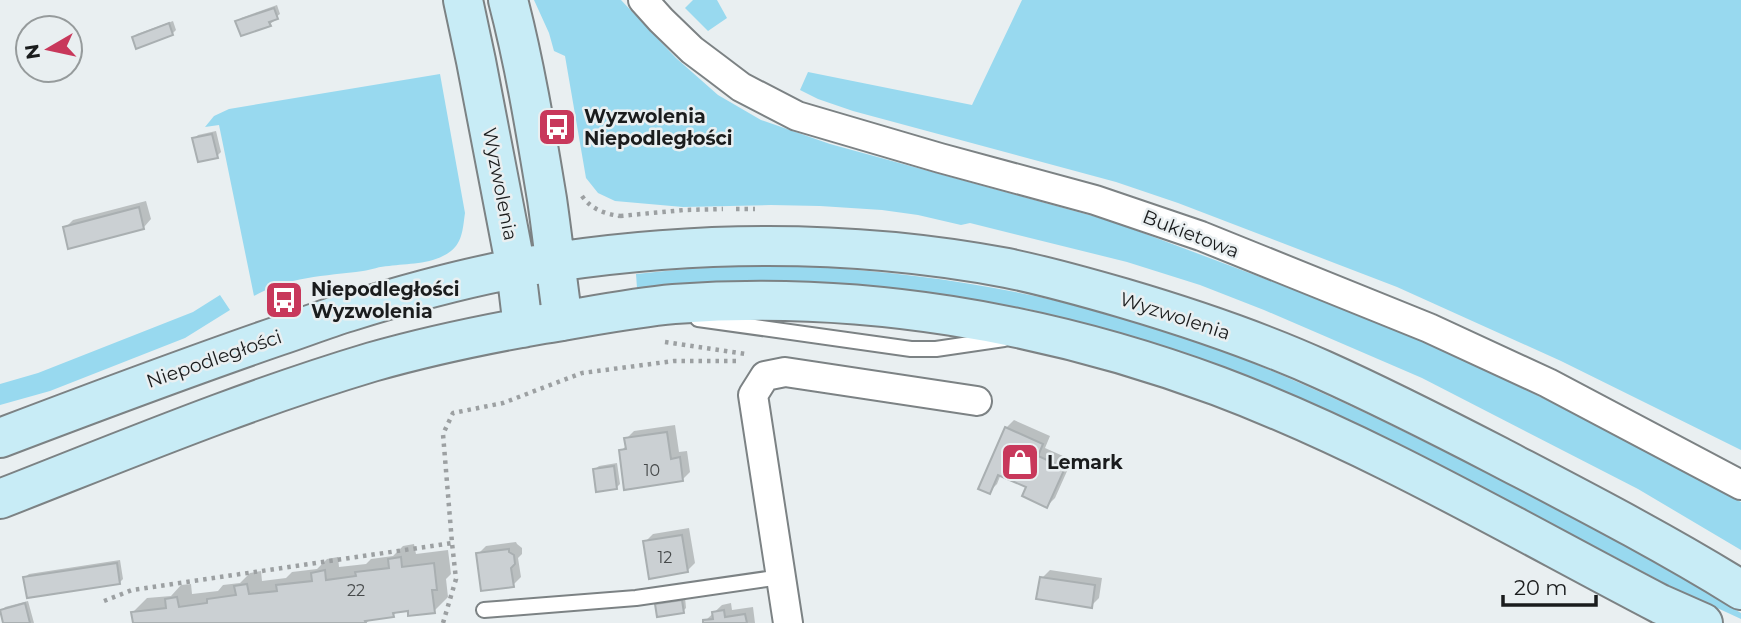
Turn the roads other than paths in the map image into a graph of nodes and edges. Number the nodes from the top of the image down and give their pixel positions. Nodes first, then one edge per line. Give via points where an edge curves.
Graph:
1 (463, 0) edge
2 (508, 0) edge
3 (643, 0) edge
4 (554, 262) junction
5 (516, 269) junction
6 (563, 321) junction
7 (523, 328) junction
8 (977, 401) dead end
9 (0, 438) edge
10 (1741, 485) edge
11 (0, 499) edge
12 (781, 577) junction
13 (1741, 590) edge
14 (484, 610) dead end
15 (788, 623) edge
16 (1703, 623) edge

1 - 5 main road, Wyzwolenia
2 - 4 main road via 547,199
3 - 10 street, Bukietowa via 685,42 741,87 797,116 1095,200 1201,236 1429,328 1548,383
4 - 5 main road, Niepodległości
4 - 6 main road
4 - 13 main road, Wyzwolenia via 709,247 855,249 1008,269 1093,289 1189,318 1333,374 1621,520
5 - 7 main road, Wyzwolenia
5 - 9 main road, Niepodległości via 345,313
6 - 7 main road
6 - 16 main road via 631,309 775,301 938,313 1046,333 1128,355 1295,418
7 - 11 main road via 376,361 295,387
8 - 12 street via 758,368 753,395
12 - 14 lane via 636,597
12 - 15 street

